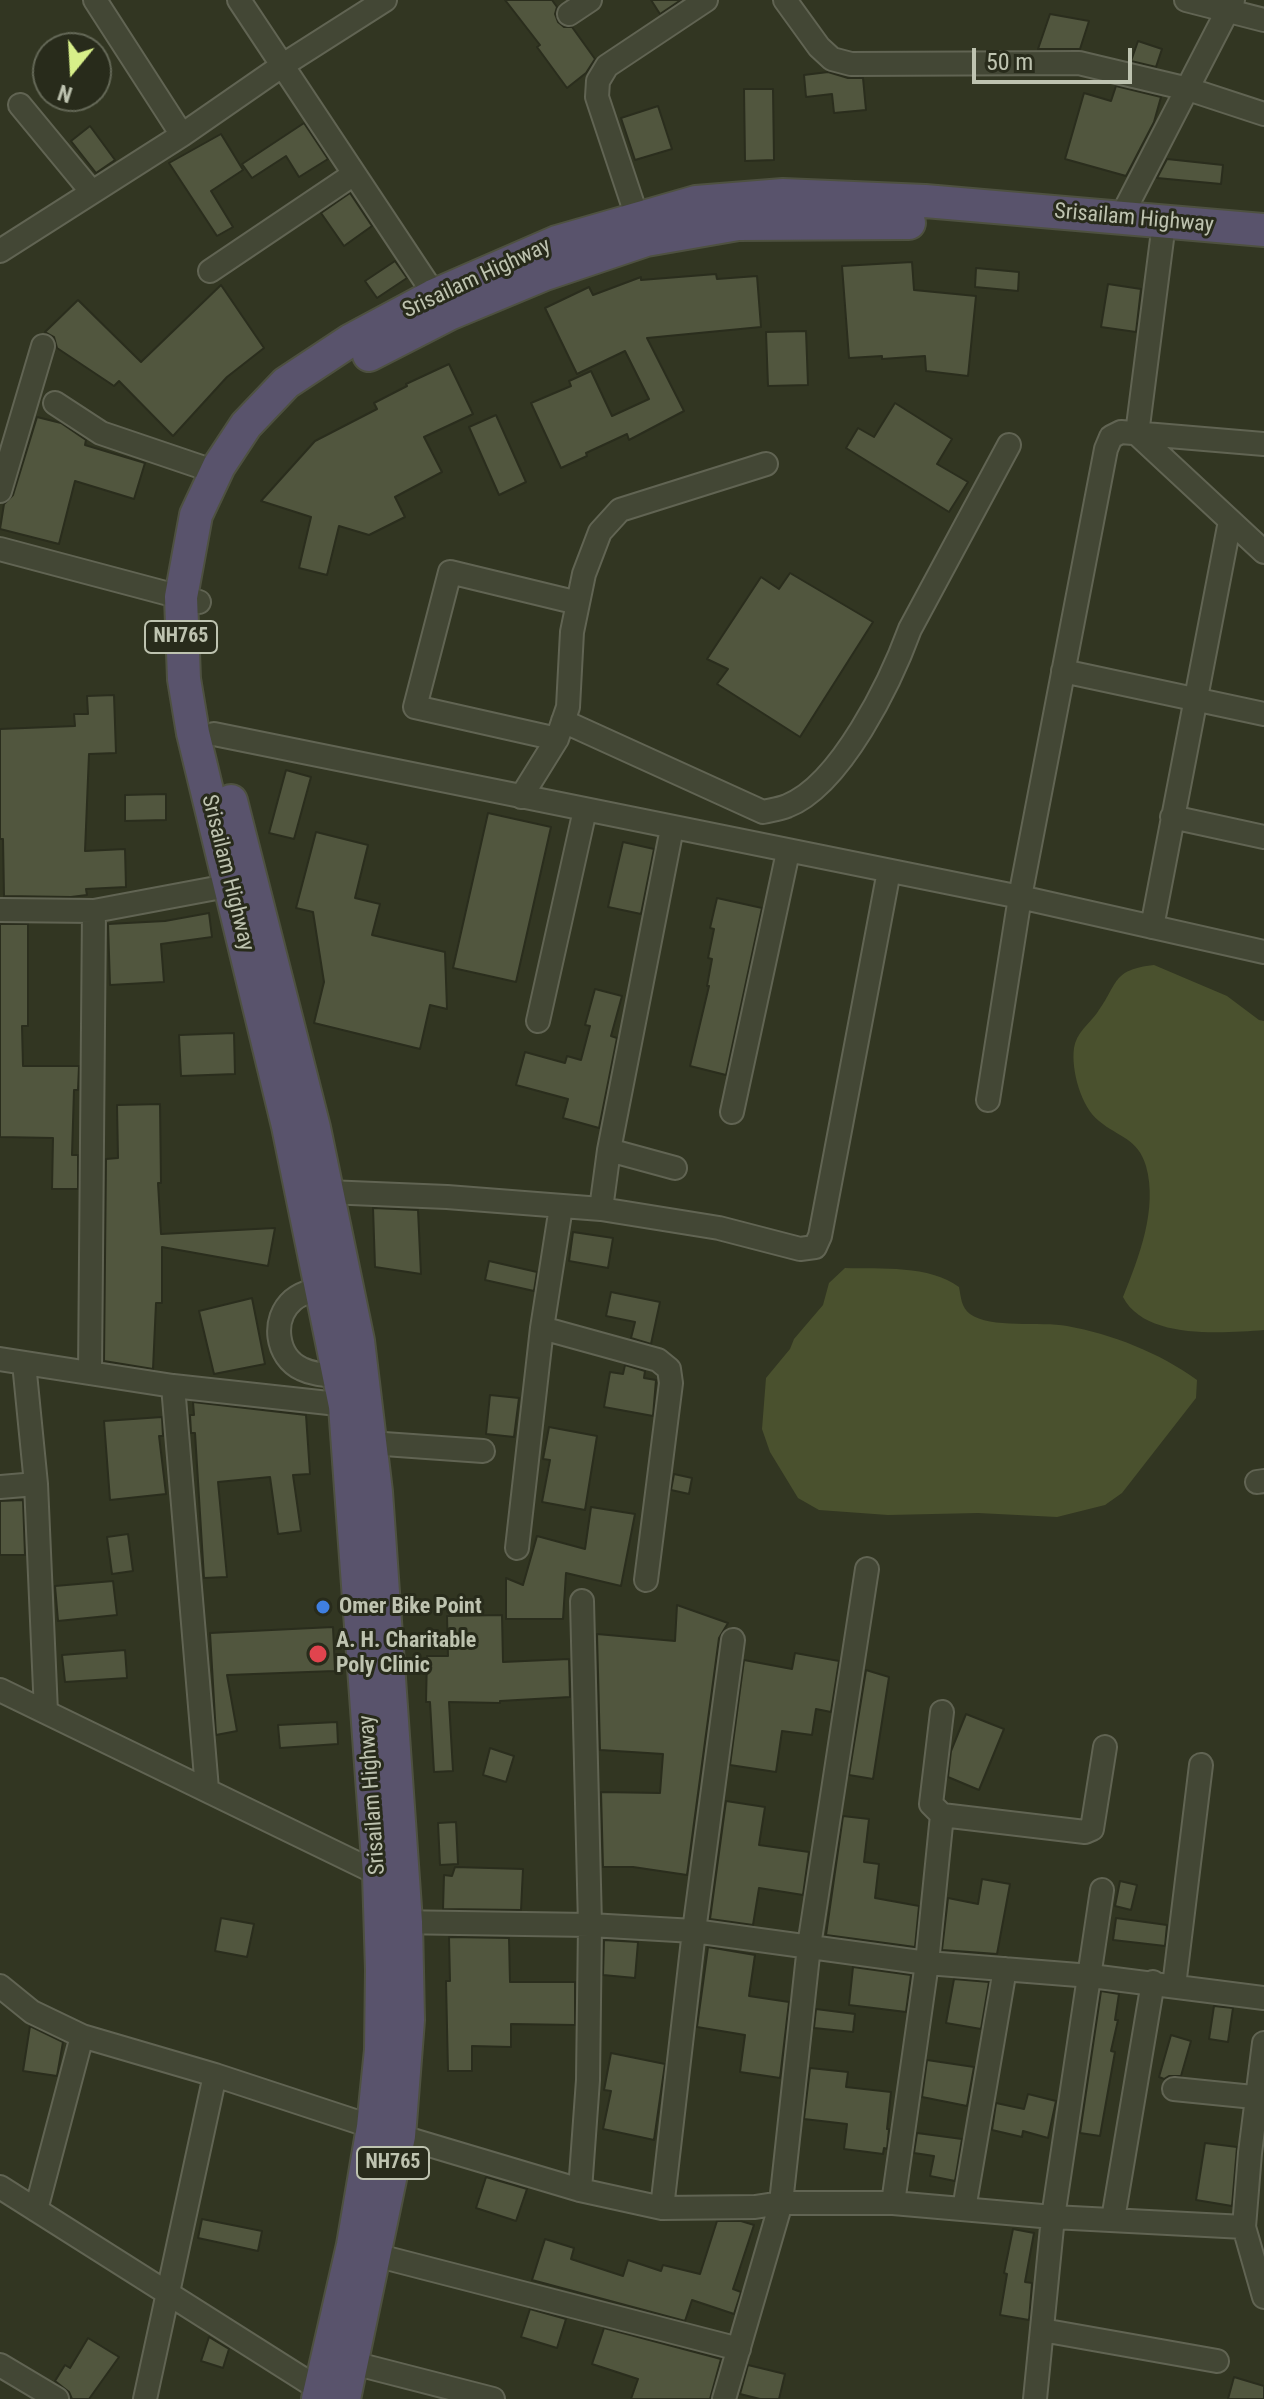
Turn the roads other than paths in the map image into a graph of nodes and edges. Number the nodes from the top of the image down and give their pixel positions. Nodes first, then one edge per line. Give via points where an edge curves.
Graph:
1 (95, 0) edge
2 (239, 0) edge
3 (590, 0) edge
4 (706, 0) edge
5 (785, 0) edge
6 (1186, 0) edge
7 (379, 2) edge
8 (1230, 6) edge
9 (569, 14) dead end
10 (1264, 20) edge
11 (283, 65) junction
12 (1188, 89) junction
13 (20, 105) dead end
14 (1264, 114) edge
15 (182, 135) junction
16 (354, 174) junction
17 (91, 191) junction
18 (1121, 217) junction
19 (638, 220) junction
20 (1264, 230) edge
21 (1162, 239) junction
22 (1264, 248) edge
23 (0, 251) edge
24 (210, 271) dead end
25 (441, 305) junction
26 (43, 346) dead end
27 (55, 403) dead end
28 (1137, 434) junction
29 (1264, 444) edge
30 (1009, 445) dead end
31 (766, 464) dead end
32 (216, 472) junction
33 (0, 491) edge
34 (1230, 521) junction
35 (0, 549) edge
36 (1264, 552) edge
37 (190, 600) junction
38 (578, 603) junction
39 (1063, 671) junction
40 (1194, 699) junction
41 (1264, 714) edge
42 (560, 730) junction
43 (214, 734) junction
44 (521, 797) junction
45 (585, 810) junction
46 (1172, 817) junction
47 (672, 828) junction
48 (1264, 837) edge
49 (788, 852) junction
50 (889, 871) junction
51 (240, 884) junction
52 (1020, 897) junction
53 (0, 910) edge
54 (94, 911) junction
55 (1152, 927) junction
56 (1264, 952) edge
57 (538, 1021) dead end
58 (988, 1100) dead end
59 (732, 1112) dead end
60 (609, 1150) junction
61 (675, 1168) dead end
62 (327, 1192) junction
63 (561, 1207) junction
64 (601, 1209) junction
65 (322, 1287) junction
66 (542, 1328) junction
67 (0, 1359) edge
68 (24, 1363) junction
69 (90, 1373) junction
70 (173, 1386) junction
71 (350, 1396) junction
72 (370, 1443) junction
73 (483, 1451) dead end
74 (36, 1484) junction
75 (0, 1487) edge
76 (517, 1548) dead end
77 (867, 1569) dead end
78 (646, 1580) dead end
79 (582, 1601) dead end
80 (733, 1640) dead end
81 (0, 1690) edge
82 (46, 1712) junction
83 (942, 1712) dead end
84 (1105, 1747) dead end
85 (1201, 1765) dead end
86 (207, 1789) junction
87 (942, 1815) junction
88 (379, 1874) junction
89 (1102, 1890) dead end
90 (393, 1922) junction
91 (590, 1925) junction
92 (694, 1931) junction
93 (809, 1946) junction
94 (927, 1963) junction
95 (1005, 1969) junction
96 (1091, 1976) junction
97 (1164, 1984) junction
98 (0, 1986) edge
99 (1264, 1998) edge
100 (82, 2036) junction
101 (1264, 2043) edge
102 (215, 2075) junction
103 (1174, 2089) dead end
104 (1260, 2097) edge
105 (386, 2132) junction
106 (0, 2187) edge
107 (580, 2190) junction
108 (781, 2203) junction
109 (893, 2203) junction
110 (662, 2208) junction
111 (964, 2209) junction
112 (36, 2210) junction
113 (1053, 2217) junction
114 (1113, 2219) junction
115 (1244, 2227) junction
116 (375, 2255) junction
117 (168, 2294) junction
118 (1264, 2297) edge
119 (1042, 2330) junction
120 (739, 2349) junction
121 (1217, 2361) dead end
122 (353, 2363) junction
123 (0, 2365) edge
124 (329, 2397) edge
125 (57, 2399) edge
126 (145, 2399) edge
127 (493, 2399) edge
128 (724, 2399) edge
129 (1035, 2399) edge

1 - 15 street
2 - 11 street
3 - 9 street
4 - 19 street via 607,66 598,81 597,97
5 - 12 street via 819,47 832,59 851,64 1079,63
6 - 8 street
7 - 11 street
8 - 10 street
8 - 12 street
11 - 15 street
11 - 16 street
12 - 14 street
12 - 18 street
13 - 17 street
15 - 17 street
16 - 24 street
16 - 25 street
17 - 23 street
18 - 19 highway, Srisailam Highway / NH765 via 783,195 696,202
18 - 20 highway, Srisailam Highway / NH765
19 - 25 highway, Srisailam Highway / NH765 via 557,242
21 - 22 highway, Srisailam Highway / NH765
21 - 25 highway, Srisailam Highway / NH765 via 885,221 738,224 646,240
21 - 28 street
25 - 32 highway, Srisailam Highway / NH765 via 351,340 286,383 246,425
25 - 37 highway, Srisailam Highway / NH765 via 287,407 245,456
26 - 33 street
27 - 32 street via 101,433
28 - 29 street
28 - 34 street
28 - 39 street via 1121,432 1111,437 1106,449
30 - 42 street via 854,743 812,790 788,806 763,812
31 - 38 street via 620,510 600,532
32 - 37 highway, Srisailam Highway / NH765 via 196,515
34 - 36 street
34 - 40 street
35 - 37 street
37 - 43 highway, Srisailam Highway / NH765
37 - 51 highway, Srisailam Highway / NH765 via 184,679 193,733
38 - 42 street via 568,707
38 - 42 street via 450,572 415,707
39 - 40 street
39 - 52 street
40 - 41 street
40 - 46 street
42 - 44 street
43 - 44 street
43 - 51 highway, Srisailam Highway / NH765
44 - 45 street
45 - 47 street
45 - 57 street
46 - 48 street
46 - 55 street
47 - 49 street
47 - 60 street
49 - 50 street
49 - 59 street
50 - 52 street
50 - 64 street via 815,1247 800,1249 719,1228
51 - 54 street
51 - 62 highway, Srisailam Highway / NH765 via 314,1128
51 - 65 highway, Srisailam Highway / NH765
52 - 55 street
52 - 58 street
53 - 54 street
54 - 69 street
55 - 56 street
60 - 61 street
60 - 64 street
62 - 63 street
62 - 71 highway, Srisailam Highway / NH765 via 358,1341
63 - 64 street
63 - 66 street
65 - 71 highway, Srisailam Highway / NH765
65 - 71 street via 286,1307 279,1338 294,1365 319,1374
66 - 76 street
66 - 78 street via 658,1360 669,1369
67 - 68 street
68 - 69 street
68 - 74 street
69 - 70 street
70 - 71 street
70 - 86 street
71 - 72 highway, Srisailam Highway / NH765
71 - 88 highway, Srisailam Highway / NH765
72 - 73 street
72 - 90 highway, Srisailam Highway / NH765
74 - 75 street
74 - 82 street
77 - 93 street
79 - 91 street
80 - 92 street
81 - 82 street
82 - 86 street
83 - 87 street via 931,1804
84 - 87 street via 1092,1829 1085,1832
85 - 97 street
86 - 88 street
87 - 94 street
88 - 90 highway, Srisailam Highway / NH765
89 - 96 street
90 - 91 street
90 - 105 highway, Srisailam Highway / NH765 via 408,2020
91 - 92 street
91 - 107 street
92 - 93 street
92 - 110 street
93 - 94 street
93 - 108 street
94 - 95 street
94 - 109 street
95 - 96 street
95 - 111 street
96 - 97 street
96 - 113 street
97 - 99 street
97 - 114 street
98 - 100 street via 32,2012
100 - 102 street
100 - 112 street
101 - 104 street
102 - 105 street
102 - 117 street
103 - 104 street
104 - 115 street
105 - 107 street
105 - 116 highway, Srisailam Highway / NH765
105 - 124 highway, Srisailam Highway / NH765 via 353,2245
106 - 112 street
107 - 110 street
108 - 109 street
108 - 110 street
108 - 120 street
109 - 111 street
111 - 113 street
112 - 117 street
113 - 114 street
113 - 119 street
114 - 115 street
115 - 118 street
116 - 120 street
116 - 122 highway, Srisailam Highway / NH765
117 - 124 street
117 - 126 street
119 - 121 street
119 - 129 street
120 - 128 street
122 - 124 highway, Srisailam Highway / NH765
122 - 127 street
123 - 125 street

